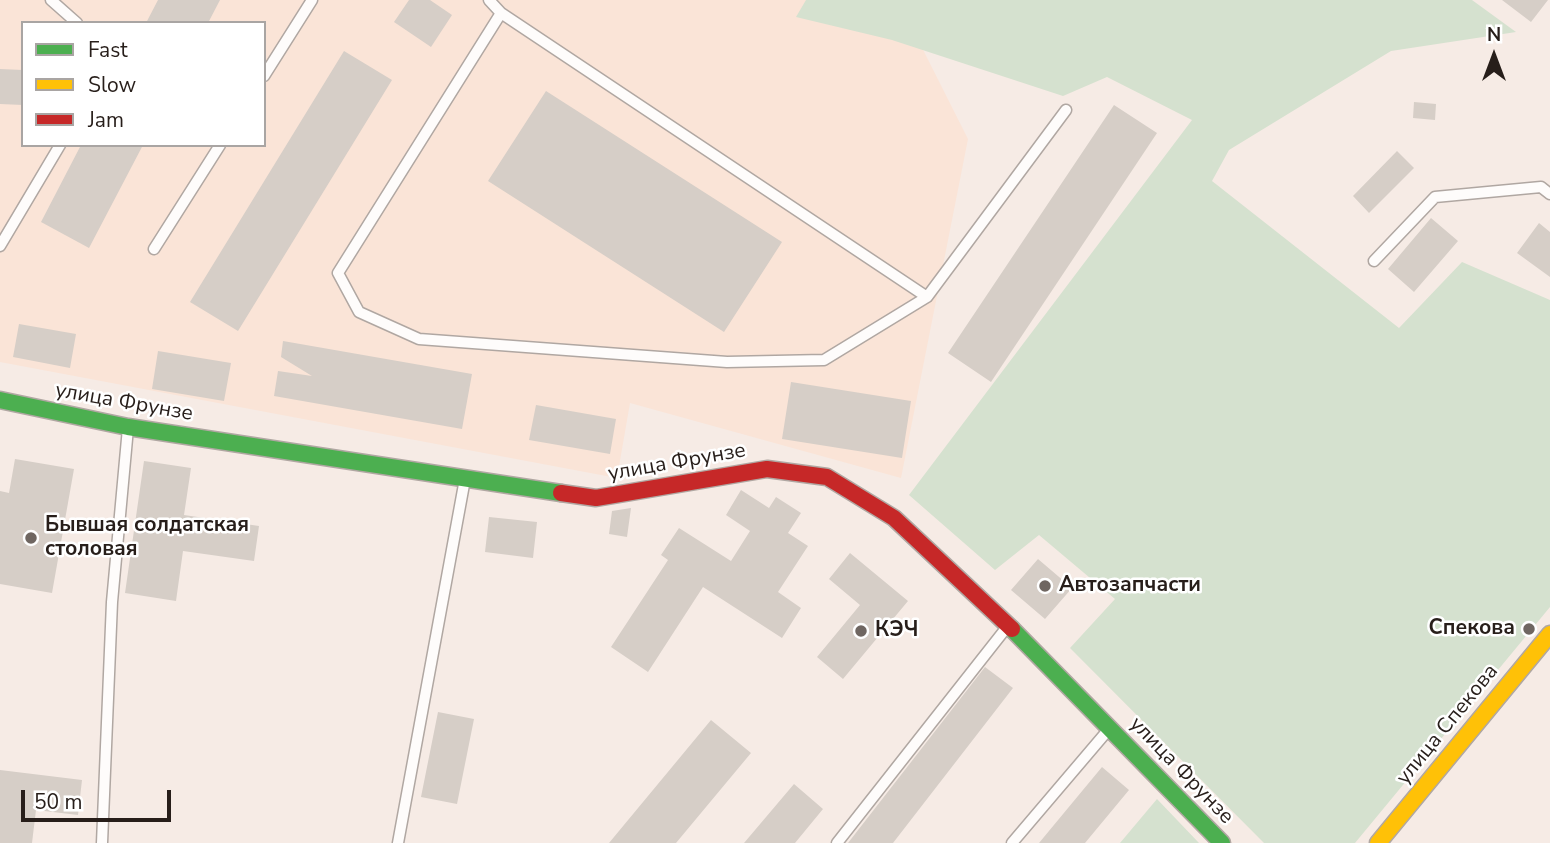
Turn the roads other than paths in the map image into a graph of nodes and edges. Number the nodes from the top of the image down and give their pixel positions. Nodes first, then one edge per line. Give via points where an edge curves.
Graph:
1 (51, 0) edge
2 (312, 0) edge
3 (489, 0) edge
4 (501, 13) junction
5 (75, 21) edge
6 (266, 73) edge
7 (1066, 110) dead end
8 (59, 147) edge
9 (219, 147) edge
10 (1550, 194) edge
11 (0, 246) edge
12 (154, 249) dead end
13 (1374, 261) dead end
14 (927, 297) junction
15 (0, 400) edge
16 (128, 427) junction
17 (466, 478) junction
18 (1010, 624) junction
19 (1550, 634) edge
20 (1110, 727) junction
21 (102, 843) edge
22 (398, 843) edge
23 (837, 843) edge
24 (1012, 843) edge
25 (1222, 843) edge
26 (1378, 843) edge

1 - 5 lane
2 - 6 lane
3 - 4 lane
4 - 14 lane
4 - 14 lane via 338,273 359,312 419,339 727,362 824,360
7 - 14 lane
8 - 11 lane
9 - 12 lane
10 - 13 lane via 1541,187 1435,197
15 - 16 street, улица Фрунзе
16 - 17 street, улица Фрунзе
16 - 21 lane via 112,602
17 - 18 street, улица Фрунзе via 596,498 767,469 827,477 894,518
17 - 22 lane
18 - 20 street, улица Фрунзе
18 - 23 lane
19 - 26 street, улица Спекова
20 - 24 lane
20 - 25 street, улица Фрунзе

